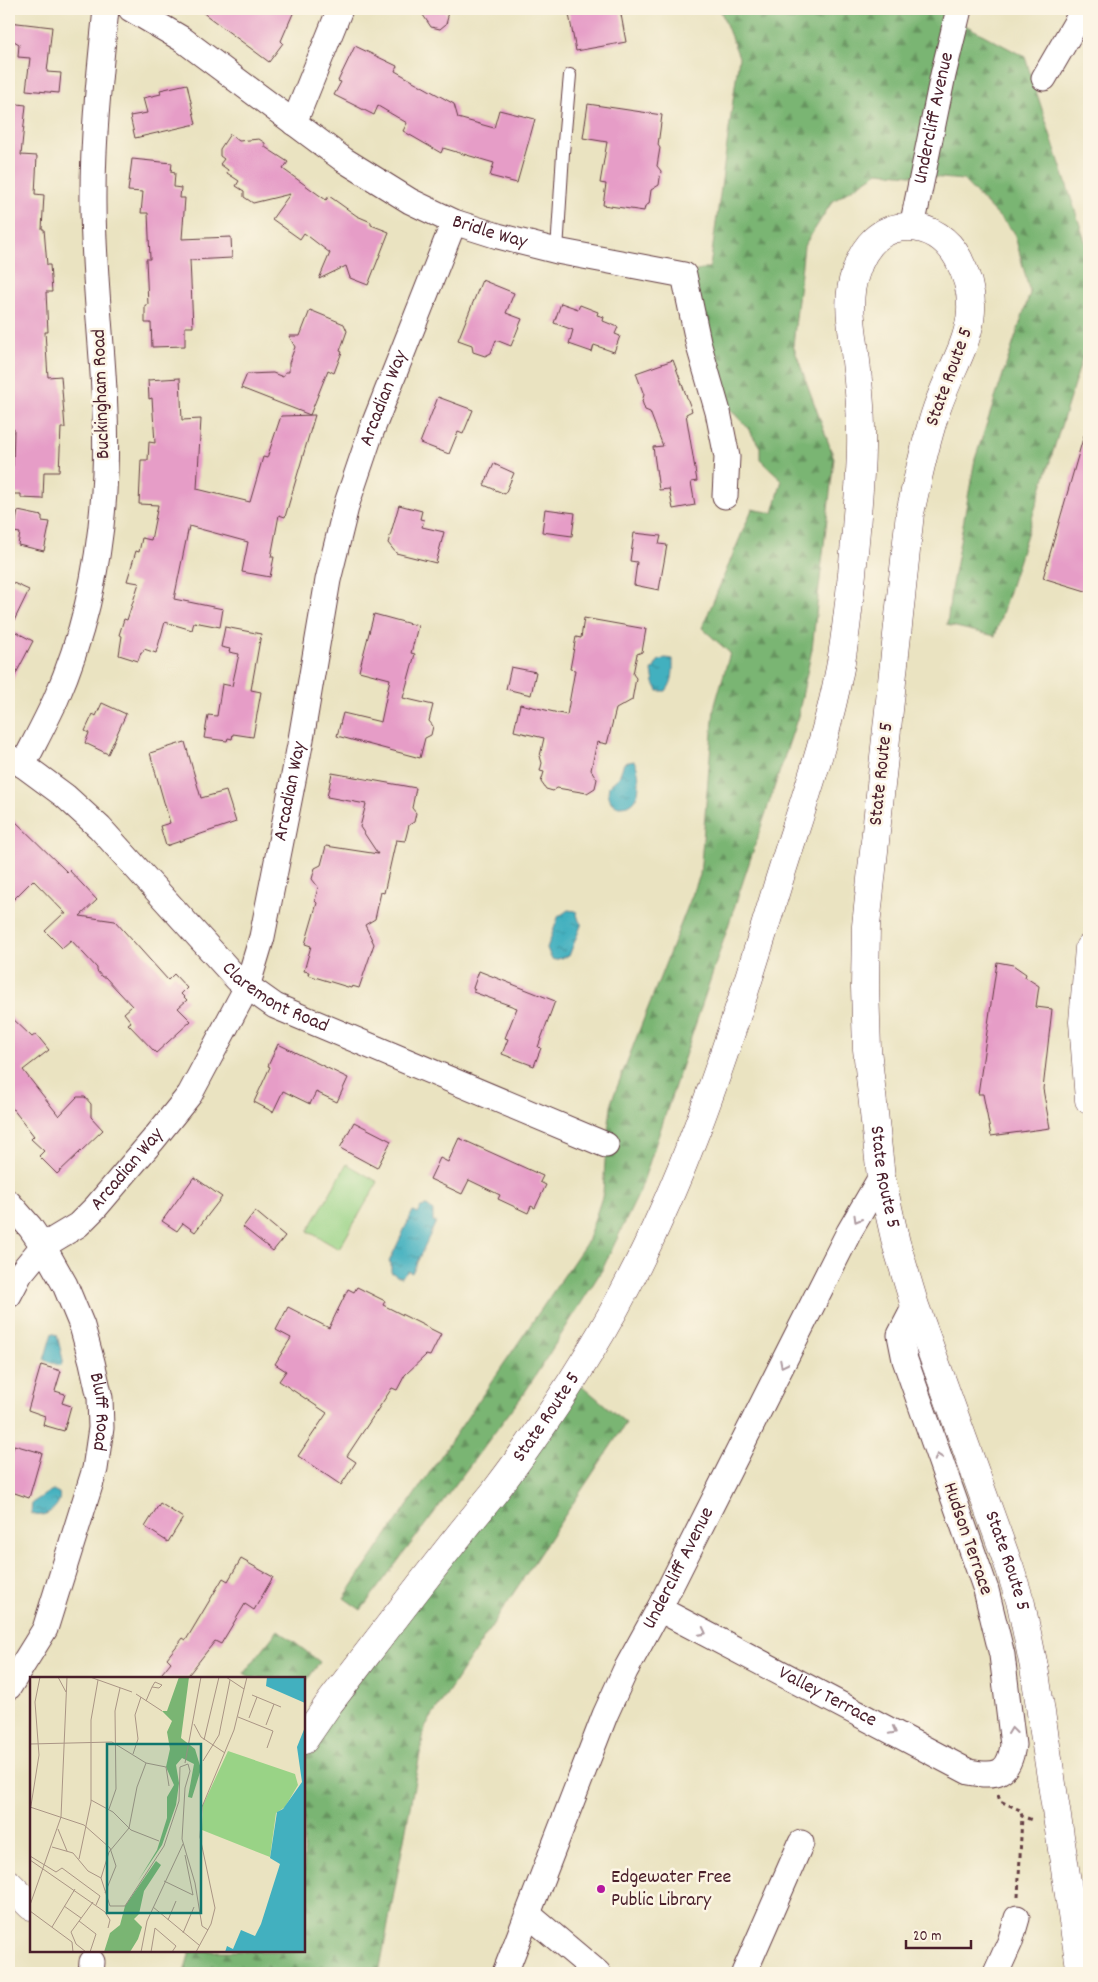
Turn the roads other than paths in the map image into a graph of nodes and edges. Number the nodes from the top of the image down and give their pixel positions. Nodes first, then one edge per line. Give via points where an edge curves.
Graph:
1 (106, 9) edge
2 (132, 9) edge
3 (340, 9) edge
4 (959, 9) edge
5 (1084, 9) edge
6 (570, 75) dead end
7 (1044, 78) dead end
8 (294, 123) junction
9 (454, 222) junction
10 (912, 227) junction
11 (558, 251) junction
12 (725, 496) dead end
13 (16, 761) edge
14 (1089, 948) edge
15 (247, 988) junction
16 (1089, 1100) edge
17 (606, 1146) dead end
18 (881, 1177) junction
19 (9, 1203) edge
20 (43, 1246) junction
21 (9, 1295) edge
22 (915, 1306) junction
23 (660, 1609) junction
24 (9, 1687) edge
25 (305, 1739) edge
26 (997, 1774) joint
27 (801, 1843) dead end
28 (9, 1884) edge
29 (30, 1905) edge
30 (529, 1915) junction
31 (1017, 1918) road end
32 (505, 1973) edge
33 (598, 1973) edge
34 (744, 1973) edge
35 (996, 1973) edge
36 (1082, 1973) edge

1 - 13 street, Buckingham Road via 92,196 105,432 101,528 92,583 75,647 56,699
2 - 8 street, Bridle Way via 182,39
3 - 8 street
4 - 10 street, Undercliff Avenue
5 - 7 street
6 - 11 lane
8 - 9 street, Bridle Way via 344,160 410,201
9 - 11 street, Bridle Way
9 - 15 street, Arcadian Way via 371,432 347,502 328,580 262,937
10 - 18 main road, State Route 5 via 941,238 954,250 967,279 971,317 966,342 938,405 910,513 868,906 867,1050
10 - 25 main road, State Route 5 via 896,228 879,236 867,246 854,274 850,307 861,409 862,456 849,608 840,670 825,731 748,984 697,1131 669,1200 590,1352 514,1464
11 - 12 street, Bridle Way via 684,275 728,457
13 - 15 street, Claremont Road via 65,796 100,828
14 - 16 main road via 1083,1022
15 - 17 street, Claremont Road via 290,1014
15 - 20 street, Arcadian Way via 190,1094 84,1219
18 - 22 main road, State Route 5
18 -> 23 street, Undercliff Avenue via 845,1241
19 - 20 street, Bluff Road
20 - 21 street, Arcadian Way via 20,1274
20 - 24 street, Bluff Road via 82,1326 100,1398 101,1428 95,1469 45,1629
26 -> 22 street, Hudson Terrace via 1008,1763 1013,1745 1002,1655 986,1590 905,1360 900,1335
22 - 36 main road, State Route 5 via 1023,1612
23 -> 26 street, Valley Terrace via 969,1772 987,1776
23 - 30 street, Undercliff Avenue via 605,1715
27 - 34 street
28 - 29 main road
30 - 32 street, Undercliff Avenue
30 - 33 street
31 - 35 street

